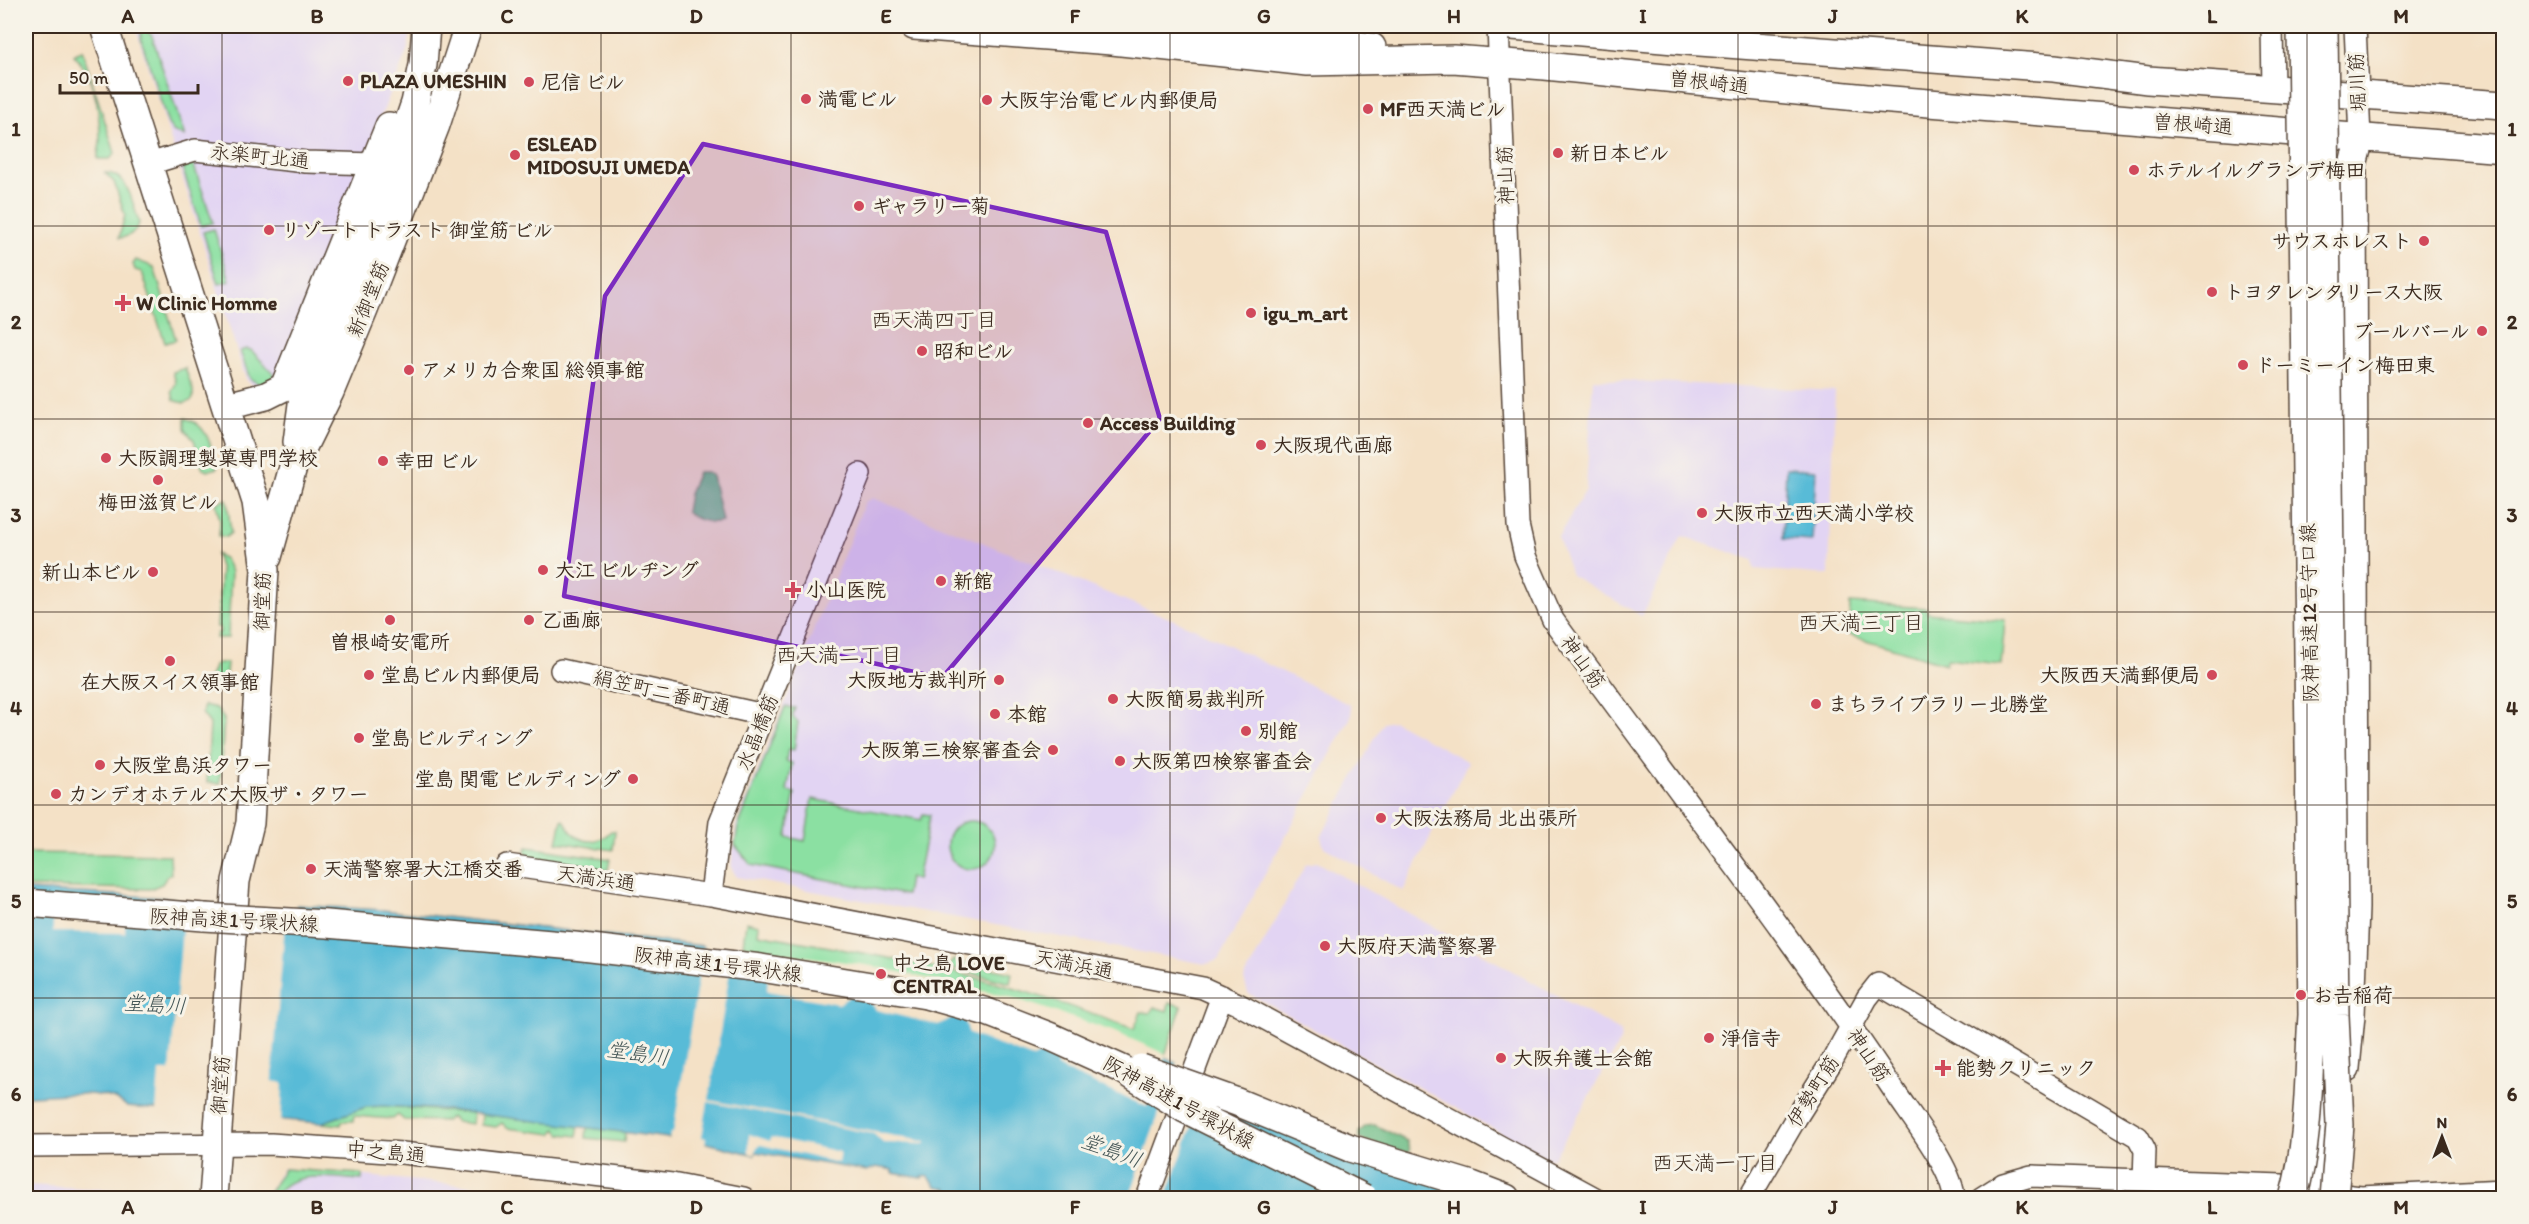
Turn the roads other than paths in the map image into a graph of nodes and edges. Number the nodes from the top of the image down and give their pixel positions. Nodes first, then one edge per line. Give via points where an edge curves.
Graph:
1 (104, 26) edge
2 (415, 26) edge
3 (426, 26) edge
4 (468, 26) edge
5 (914, 26) edge
6 (1168, 26) edge
7 (1498, 26) edge
8 (1512, 26) edge
9 (2271, 26) edge
10 (2301, 26) edge
11 (2324, 26) edge
12 (2355, 26) edge
13 (1453, 59) junction
14 (1501, 63) junction
15 (2273, 89) junction
16 (2357, 94) junction
17 (2504, 105) edge
18 (2360, 138) junction
19 (2504, 149) edge
20 (149, 164) junction
21 (374, 164) junction
22 (284, 387) junction
23 (227, 406) junction
24 (293, 467) junction
25 (860, 474) dead end
26 (2317, 492) dead end
27 (265, 570) junction
28 (561, 669) dead end
29 (764, 715) junction
30 (507, 865) dead end
31 (711, 895) junction
32 (26, 903) edge
33 (26, 914) edge
34 (204, 917) junction
35 (1222, 996) junction
36 (1850, 1027) junction
37 (1049, 1036) junction
38 (2340, 1125) junction
39 (26, 1146) edge
40 (216, 1147) junction
41 (2144, 1180) junction
42 (2504, 1190) edge
43 (2315, 1196) edge
44 (213, 1198) edge
45 (744, 1198) edge
46 (1147, 1198) edge
47 (1364, 1198) edge
48 (1506, 1198) edge
49 (1594, 1198) edge
50 (1749, 1198) edge
51 (1954, 1198) edge
52 (1981, 1198) edge
53 (2361, 1198) edge

1 - 20 highway, 御堂筋
2 - 21 highway via 414,64
3 - 24 highway via 415,103 384,193 304,389
4 - 24 highway, 新御堂筋 via 436,125 364,310
5 - 13 highway, 曽根崎通 via 1112,41 1307,62
6 - 13 highway via 1301,37
7 - 14 street, 神山筋
8 - 15 highway, 曽根崎通
9 - 15 street
10 - 43 highway, 阪神高速12号守口線, bridge via 2312,1015 2300,1171
11 - 38 highway, 阪神高速12号守口線, bridge via 2335,1015
12 - 16 street, 堀川筋
13 - 14 highway, 曽根崎通
14 - 18 highway, 曽根崎通 via 1867,98
14 - 36 street, 神山筋 via 1518,525 1525,556 1552,620
15 - 16 highway, 曽根崎通
16 - 17 highway, 曽根崎通
16 - 18 street, 堀川筋
18 - 19 highway, 曽根崎通
18 - 38 highway, bridge via 2353,165 2355,908 2351,1015
20 - 21 street, 永楽町北通 via 195,150 306,162
20 - 23 highway, 御堂筋
21 - 22 highway
22 - 23 highway
22 - 24 highway via 291,420
23 - 27 highway, 御堂筋 via 256,502
24 - 27 highway, 新御堂筋
25 - 29 street, 水晶橋筋
26 - 43 street via 2323,924
27 - 40 highway, 御堂筋 via 250,823 236,881
28 - 29 street, 絹笠町二番町通
29 - 31 street, 水晶橋筋 via 720,822
30 - 31 street, 天満浜通
31 - 35 street, 天満浜通 via 1203,988
32 - 34 highway
33 - 34 highway, 阪神高速1号環状線
34 - 37 highway, 阪神高速1号環状線, bridge via 444,933 761,968 926,995 987,1012
35 - 46 street, bridge
35 - 49 street, 天満浜通
36 - 41 street, 伊勢町筋 via 1878,984 2138,1137 2145,1150
36 - 50 street, 伊勢町筋
36 - 51 street, 神山筋 via 1944,1167
37 - 47 highway, 阪神高速1号環状線, bridge via 1122,1069 1185,1108
37 - 48 highway, bridge via 1236,1102 1360,1152
38 - 43 highway, 阪神高速12号守口線, bridge
39 - 40 street, 中之島通
40 - 44 highway, 御堂筋
40 - 45 street, 中之島通 via 270,1144 402,1153 672,1184
41 - 43 street via 2282,1185
41 - 52 street via 2031,1176 2003,1184
42 - 53 street
43 - 53 street

